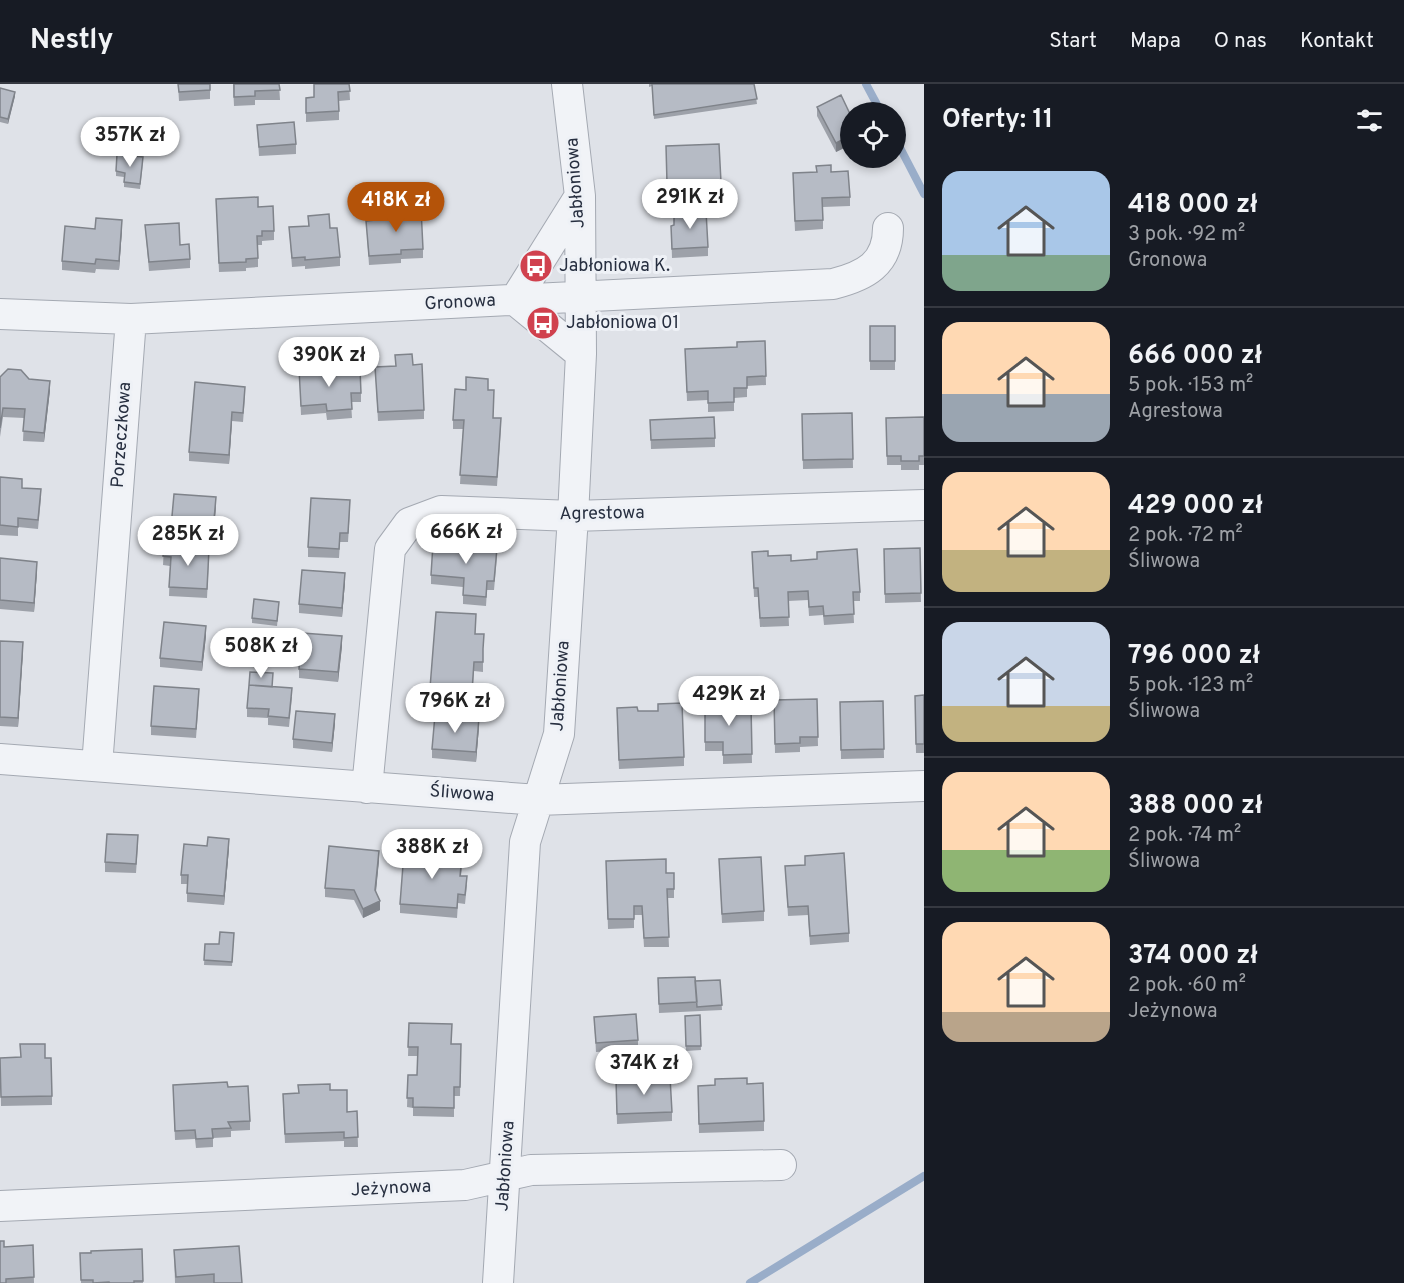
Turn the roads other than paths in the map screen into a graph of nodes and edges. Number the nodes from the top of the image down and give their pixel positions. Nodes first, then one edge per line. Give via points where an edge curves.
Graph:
1 (567, 84) edge
2 (580, 196) junction
3 (888, 228) dead end
4 (580, 296) junction
5 (515, 300) junction
6 (0, 314) edge
7 (131, 319) junction
8 (581, 354) junction
9 (924, 505) edge
10 (573, 516) junction
11 (0, 759) edge
12 (97, 766) junction
13 (924, 786) edge
14 (367, 788) junction
15 (538, 800) junction
16 (781, 1165) dead end
17 (506, 1177) junction
18 (0, 1206) edge
19 (498, 1283) edge

1 - 2 street, Jabłoniowa
2 - 4 street, Jabłoniowa
2 - 5 street
3 - 4 street, Gronowa via 888,244 869,270 833,284
4 - 5 street, Gronowa
4 - 8 street, Jabłoniowa
5 - 7 street, Gronowa
5 - 8 street
6 - 7 street, Gronowa
7 - 12 street, Porzeczkowa
8 - 10 street, Jabłoniowa
9 - 10 street, Agrestowa
10 - 14 street, Agrestowa via 441,511 409,524 390,549
10 - 15 street, Jabłoniowa via 559,734
11 - 12 street, Śliwowa
12 - 14 street, Śliwowa
13 - 15 street, Śliwowa
14 - 15 street, Śliwowa
15 - 17 street, Jabłoniowa via 525,842
16 - 17 street, Jeżynowa via 531,1170
17 - 18 street, Jeżynowa via 465,1185
17 - 19 street, Jabłoniowa

